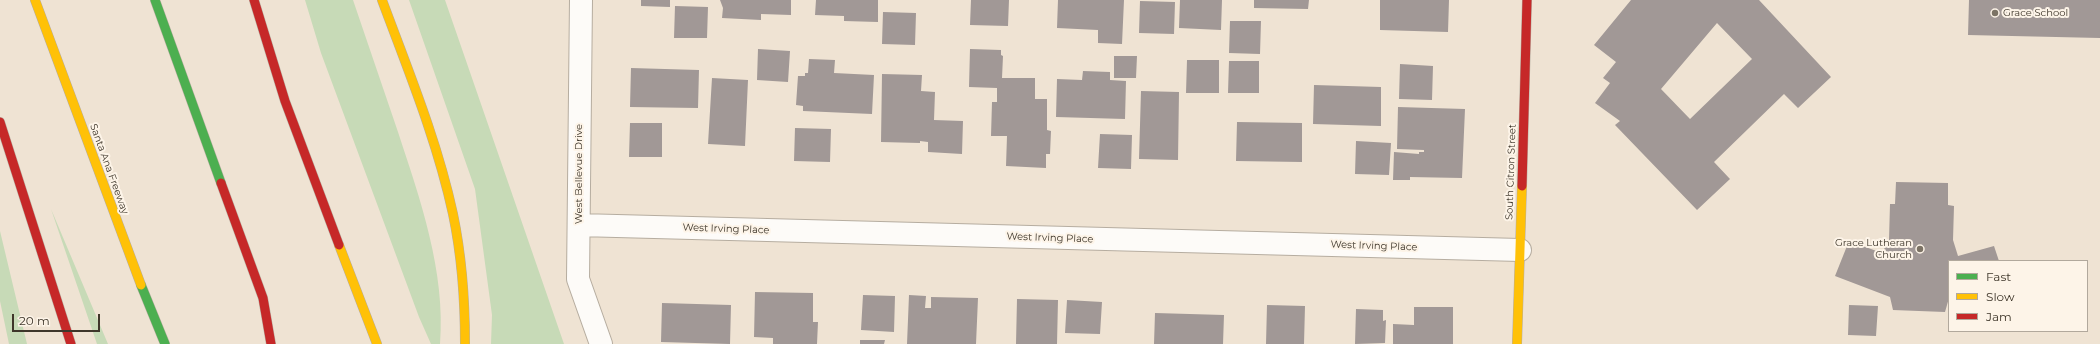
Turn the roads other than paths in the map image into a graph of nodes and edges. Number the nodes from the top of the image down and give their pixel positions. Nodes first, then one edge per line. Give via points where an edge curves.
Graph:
1 (35, 0) edge
2 (155, 0) edge
3 (254, 0) edge
4 (382, 0) edge
5 (581, 0) edge
6 (1527, 0) edge
7 (0, 122) edge
8 (579, 225) junction
9 (1520, 250) junction
10 (71, 344) edge
11 (165, 344) edge
12 (271, 344) edge
13 (377, 344) edge
14 (465, 344) edge
15 (601, 344) edge
16 (1517, 344) edge

1 - 11 main road, Santa Ana Freeway
2 - 12 main road via 247,250 263,298
3 - 13 main road via 285,101
4 - 14 main road via 439,159 453,215 461,274
5 - 8 street, West Bellevue Drive
6 - 9 main road, South Citron Street
7 - 10 main road
8 - 9 street, West Irving Place
8 - 15 street, West Bellevue Drive via 578,279
9 - 16 main road, South Citron Street

